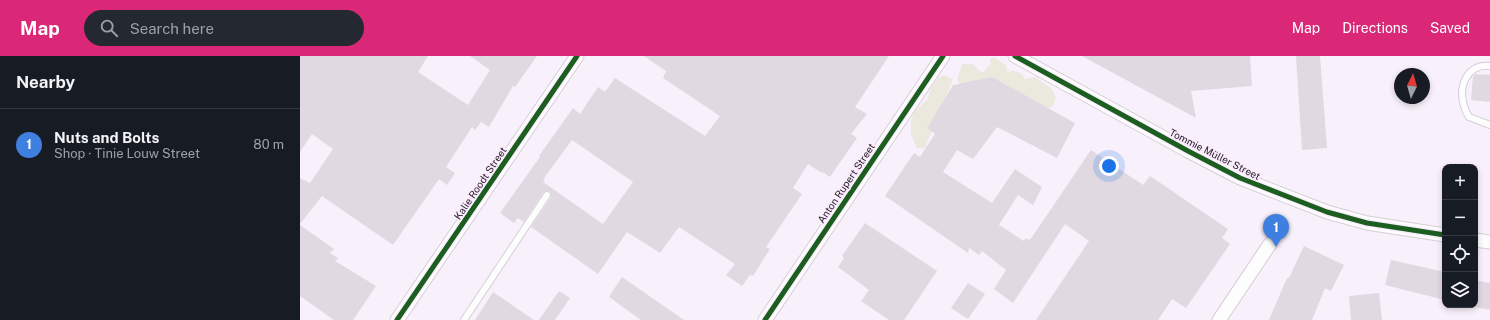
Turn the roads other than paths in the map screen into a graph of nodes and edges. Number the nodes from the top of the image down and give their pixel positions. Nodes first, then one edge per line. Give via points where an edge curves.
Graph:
1 (577, 56) edge
2 (943, 56) edge
3 (1015, 56) edge
4 (1490, 66) edge
5 (1490, 125) edge
6 (547, 195) dead end
7 (1442, 235) edge
8 (1478, 240) edge
9 (1490, 242) edge
10 (1270, 244) dead end
11 (397, 320) edge
12 (464, 320) edge
13 (765, 320) edge
14 (1219, 320) edge

1 - 11 street, Kalie Roodt Street
2 - 13 street, Anton Rupert Street
3 - 7 street, Tommie Müller Street via 1240,178 1327,212 1367,224
4 - 5 lane via 1473,69 1465,78 1463,91 1463,106 1469,117
6 - 12 lane
8 - 9 street
10 - 14 street

